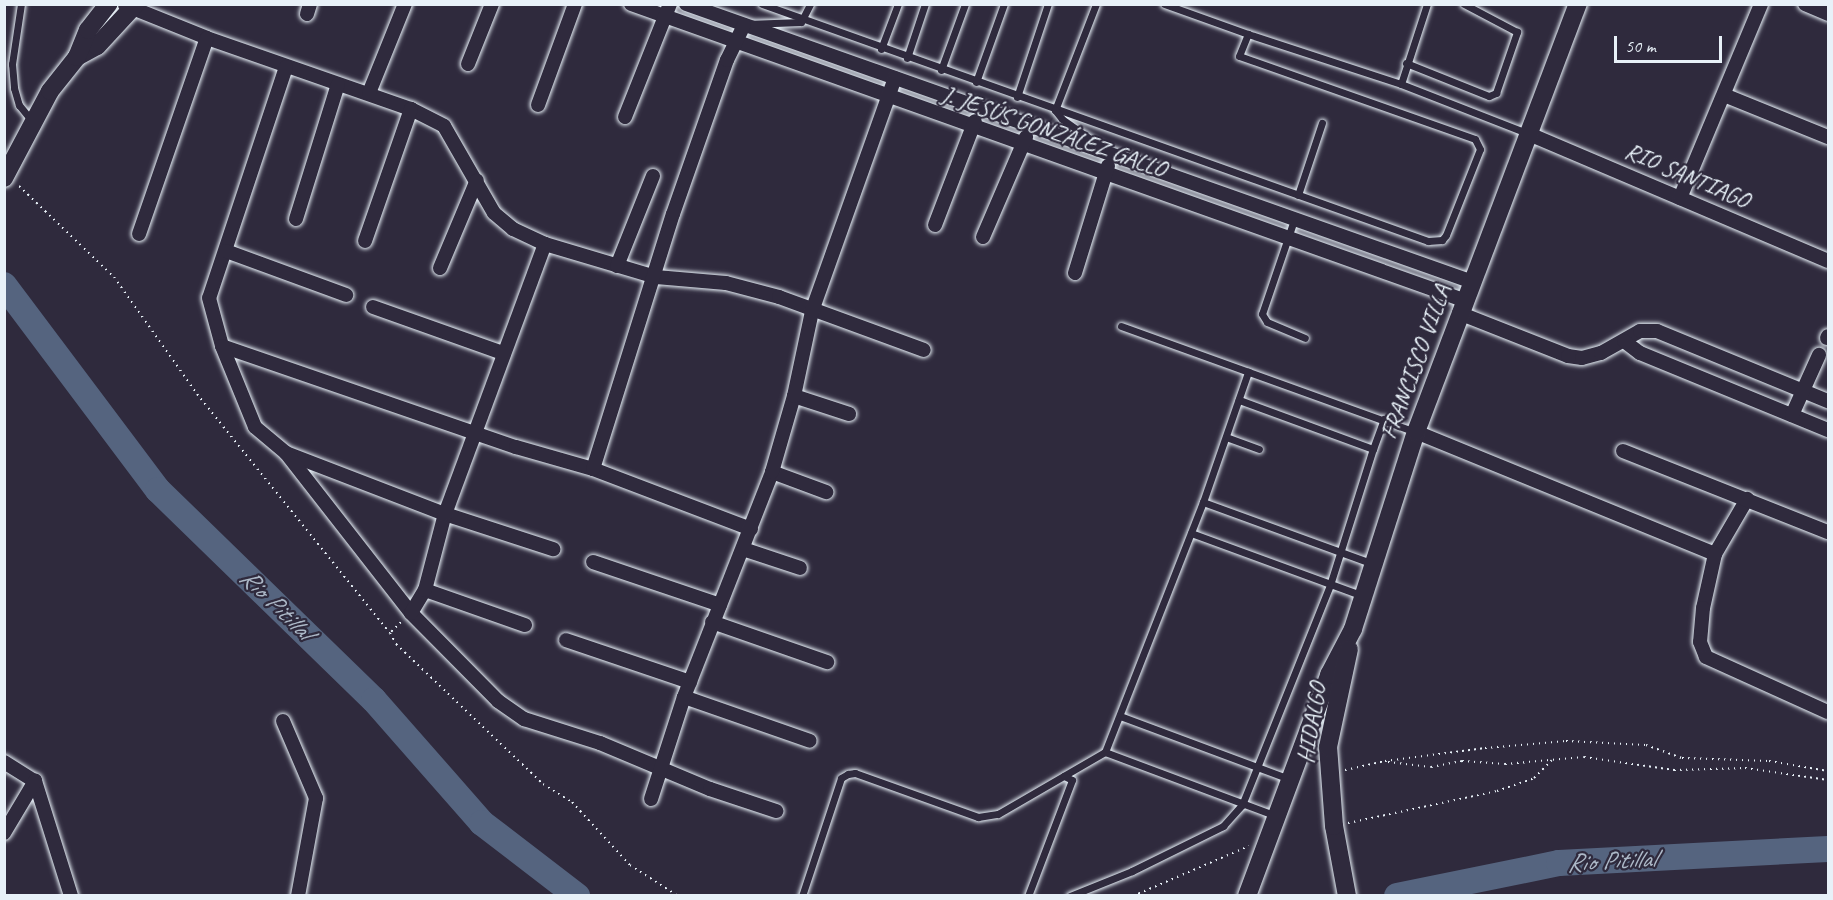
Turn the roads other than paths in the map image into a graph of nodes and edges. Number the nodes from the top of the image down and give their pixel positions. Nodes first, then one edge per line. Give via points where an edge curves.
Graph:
1 (21, 4) edge
2 (108, 4) edge
3 (405, 4) edge
4 (492, 4) edge
5 (575, 4) edge
6 (631, 4) edge
7 (686, 4) edge
8 (762, 4) edge
9 (810, 4) edge
10 (898, 4) edge
11 (925, 4) edge
12 (964, 4) edge
13 (1004, 4) edge
14 (1048, 4) edge
15 (1096, 4) edge
16 (1164, 4) edge
17 (1427, 4) edge
18 (1464, 4) edge
19 (1578, 4) edge
20 (1761, 4) edge
21 (1805, 4) edge
22 (131, 6) edge
23 (667, 11) edge
24 (1828, 14) edge
25 (805, 20) junction
26 (744, 25) junction
27 (1248, 34) junction
28 (207, 38) junction
29 (734, 43) junction
30 (881, 49) junction
31 (76, 57) junction
32 (907, 58) junction
33 (1406, 63) junction
34 (468, 64) dead end
35 (286, 67) junction
36 (941, 70) junction
37 (895, 78) junction
38 (976, 82) junction
39 (338, 84) junction
40 (1401, 84) junction
41 (369, 93) junction
42 (1724, 95) junction
43 (1017, 97) junction
44 (889, 98) junction
45 (538, 105) dead end
46 (411, 109) junction
47 (980, 110) junction
48 (1055, 110) junction
49 (625, 117) dead end
50 (32, 121) junction
51 (1322, 123) dead end
52 (973, 127) junction
53 (1031, 128) junction
54 (1528, 134) junction
55 (1828, 137) edge
56 (1024, 144) junction
57 (1109, 155) junction
58 (1107, 174) junction
59 (5, 176) edge
60 (653, 176) dead end
61 (477, 180) junction
62 (1298, 195) junction
63 (1680, 198) junction
64 (296, 219) dead end
65 (1294, 220) junction
66 (934, 225) dead end
67 (139, 234) dead end
68 (983, 237) dead end
69 (1288, 237) junction
70 (365, 241) dead end
71 (545, 244) junction
72 (226, 251) junction
73 (1828, 261) edge
74 (617, 267) junction
75 (440, 268) dead end
76 (1075, 273) dead end
77 (656, 277) junction
78 (1470, 281) junction
79 (346, 295) dead end
80 (1461, 307) junction
81 (373, 308) dead end
82 (812, 311) junction
83 (1121, 326) dead end
84 (1305, 338) dead end
85 (1623, 341) junction
86 (222, 346) junction
87 (924, 350) dead end
88 (503, 353) junction
89 (1819, 355) dead end
90 (1248, 372) junction
91 (1802, 390) junction
92 (794, 396) junction
93 (1239, 400) junction
94 (1828, 401) edge
95 (849, 414) dead end
96 (1792, 415) junction
97 (1384, 420) junction
98 (1828, 430) edge
99 (474, 432) junction
100 (1416, 432) junction
101 (1226, 437) junction
102 (1259, 449) dead end
103 (1373, 449) junction
104 (1623, 451) dead end
105 (286, 453) junction
106 (593, 469) junction
107 (772, 472) junction
108 (826, 492) dead end
109 (1747, 500) junction
110 (1203, 502) junction
111 (445, 514) junction
112 (751, 529) junction
113 (1828, 532) edge
114 (1191, 533) junction
115 (554, 549) dead end
116 (743, 549) junction
117 (1340, 553) junction
118 (1715, 554) junction
119 (593, 562) dead end
120 (1373, 564) junction
121 (800, 568) dead end
122 (1330, 585) junction
123 (425, 590) junction
124 (1363, 596) junction
125 (720, 605) junction
126 (411, 613) junction
127 (712, 622) junction
128 (525, 624) dead end
129 (1353, 629) junction
130 (566, 640) dead end
131 (827, 662) dead end
132 (690, 682) junction
133 (684, 697) junction
134 (1828, 712) edge
135 (1120, 716) junction
136 (283, 721) dead end
137 (810, 741) dead end
138 (1104, 752) junction
139 (4, 762) edge
140 (1257, 768) junction
141 (661, 770) junction
142 (1064, 776) junction
143 (1290, 780) junction
144 (35, 781) junction
145 (651, 799) dead end
146 (1242, 805) junction
147 (776, 811) dead end
148 (1277, 816) junction
149 (4, 833) edge
150 (71, 896) edge
151 (298, 896) edge
152 (802, 896) edge
153 (1028, 896) edge
154 (1070, 896) edge
155 (1247, 896) edge
156 (1347, 896) edge

1 - 50 lane via 12,64 14,88
2 - 31 street via 88,30
3 - 41 street
4 - 34 street
5 - 45 street
6 - 23 street, J. JESÚS GONZÁLEZ GALLO
7 - 26 street, J. JESÚS GONZÁLEZ GALLO
8 - 25 lane
9 - 25 lane
10 - 30 lane
11 - 32 lane
12 - 36 lane
13 - 38 lane
14 - 43 lane
15 - 48 lane
16 - 27 lane
17 - 33 lane
18 - 33 lane via 1517,32 1496,93 1489,96
19 - 54 street, FRANCISCO VILLA
20 - 42 street
21 - 24 street
22 - 28 street
22 - 31 street via 97,46
23 - 29 street, J. JESÚS GONZÁLEZ GALLO
23 - 49 street
25 - 26 lane via 795,24 762,21
25 - 30 lane
26 - 29 street
26 - 37 street, J. JESÚS GONZÁLEZ GALLO
27 - 40 lane
27 - 62 lane via 1239,56 1475,139 1480,146 1446,235 1435,242
28 - 35 street
28 - 67 street
29 - 44 street, J. JESÚS GONZÁLEZ GALLO
29 - 77 street via 673,214
30 - 32 lane
31 - 50 street
32 - 36 lane
33 - 40 lane
35 - 39 street
35 - 72 street
36 - 38 lane
37 - 44 street
37 - 47 street, J. JESÚS GONZÁLEZ GALLO
38 - 43 lane
39 - 41 street
39 - 64 street
40 - 54 lane
41 - 46 street
42 - 55 street
42 - 63 street
43 - 48 lane
44 - 52 street, J. JESÚS GONZÁLEZ GALLO
44 - 82 street
46 - 61 street via 444,126
46 - 70 street
47 - 52 street
47 - 53 street, J. JESÚS GONZÁLEZ GALLO
48 - 57 lane
48 - 62 lane
50 - 59 street
51 - 62 lane
52 - 56 street, J. JESÚS GONZÁLEZ GALLO
52 - 66 street
53 - 56 street
53 - 57 street, J. JESÚS GONZÁLEZ GALLO
54 - 63 street, RIO SANTIAGO
54 - 78 street, FRANCISCO VILLA
56 - 58 street, J. JESÚS GONZÁLEZ GALLO
56 - 68 street
57 - 58 street
57 - 65 street, J. JESÚS GONZÁLEZ GALLO
58 - 69 street, J. JESÚS GONZÁLEZ GALLO
58 - 76 street
60 - 74 street
61 - 71 street via 494,213 513,230
61 - 75 street
63 - 73 street, RIO SANTIAGO
65 - 69 lane
65 - 78 street, J. JESÚS GONZÁLEZ GALLO
69 - 80 street, J. JESÚS GONZÁLEZ GALLO
69 - 84 lane via 1262,314 1267,322
71 - 74 street
71 - 88 street
72 - 79 street
72 - 86 street via 209,298
74 - 77 street
77 - 82 street via 726,283
77 - 106 street
78 - 80 street, FRANCISCO VILLA
80 - 85 street, J. JESÚS GONZÁLEZ GALLO via 1568,356 1601,352
80 - 100 street, FRANCISCO VILLA
81 - 88 street
82 - 87 street
82 - 92 street
83 - 90 lane
85 - 91 street, J. JESÚS GONZÁLEZ GALLO via 1640,331 1657,331
85 - 96 street via 1640,353
86 - 99 street
86 - 105 street via 255,427
88 - 99 street
89 - 91 street
90 - 93 lane
90 - 97 lane
91 - 94 street, J. JESÚS GONZÁLEZ GALLO
91 - 96 street
92 - 95 street
92 - 107 street
93 - 101 lane
93 - 103 lane
96 - 98 street
97 - 100 lane
97 - 103 lane
99 - 106 street
99 - 111 street
100 - 118 street
100 - 120 street, FRANCISCO VILLA
101 - 102 lane
101 - 110 lane
103 - 117 lane
104 - 109 street
105 - 111 street
105 - 126 street
106 - 112 street
107 - 108 street
107 - 112 street
109 - 113 street
109 - 118 street
110 - 114 lane
110 - 117 lane
111 - 115 street
111 - 123 street
112 - 116 street
114 - 122 lane
114 - 135 lane
116 - 121 street
116 - 125 street
117 - 120 lane
117 - 122 lane
118 - 134 street via 1702,608 1701,650 1715,663
119 - 125 street
120 - 124 street, FRANCISCO VILLA
122 - 124 lane
122 - 140 lane
123 - 126 street
123 - 128 street
124 - 129 street, FRANCISCO VILLA
125 - 127 street
126 - 141 street via 498,701 524,719 600,743
127 - 131 street
127 - 132 street
129 - 143 street, FRANCISCO VILLA via 1329,675
129 - 156 street, HIDALGO via 1328,747 1334,826
130 - 132 street
132 - 133 street
133 - 137 street
133 - 141 street
135 - 138 lane
135 - 140 lane
136 - 151 street via 316,798
138 - 142 lane
138 - 146 lane
139 - 144 street
140 - 143 lane
140 - 146 lane
141 - 145 street
141 - 147 street
142 - 152 lane via 998,814 978,818 855,773 841,778
142 - 153 lane via 1072,780
143 - 148 street, FRANCISCO VILLA
144 - 149 street
144 - 150 street
146 - 148 lane
146 - 154 lane via 1223,826 1132,871
148 - 155 street, FRANCISCO VILLA

